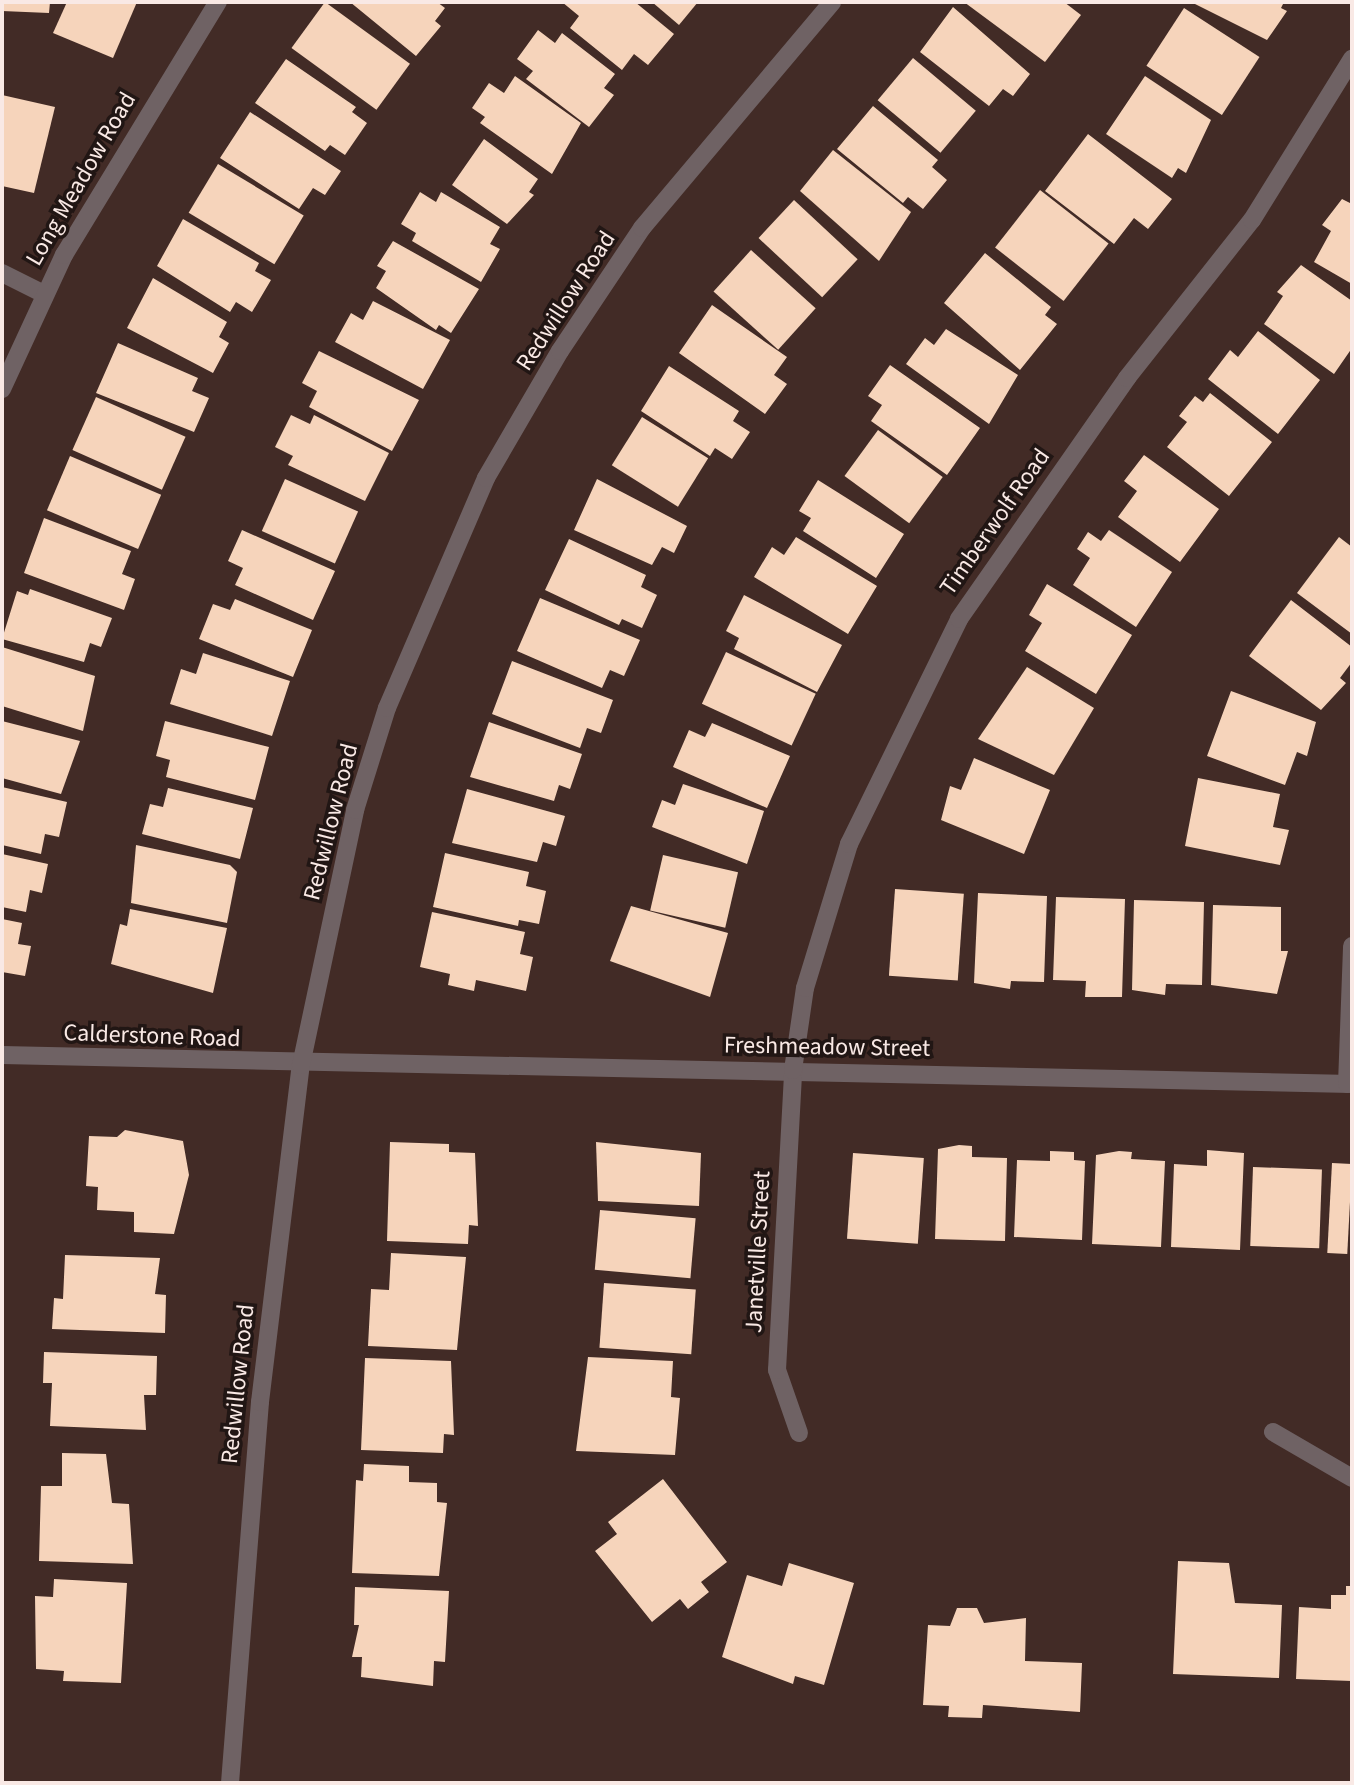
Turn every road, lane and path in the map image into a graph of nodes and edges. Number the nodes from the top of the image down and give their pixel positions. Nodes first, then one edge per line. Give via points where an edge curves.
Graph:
1 (218, 2) edge
2 (832, 2) edge
3 (1352, 59) edge
4 (2, 273) edge
5 (44, 294) junction
6 (2, 389) edge
7 (1352, 946) edge
8 (2, 1055) edge
9 (301, 1065) junction
10 (793, 1070) junction
11 (1350, 1084) edge
12 (1273, 1432) dead end
13 (799, 1433) dead end
14 (1352, 1478) edge
15 (230, 1783) edge

1 - 5 street, Long Meadow Road via 131,136
2 - 9 street, Redwillow Road via 642,228 560,351 486,478 387,708 355,810
3 - 10 street, Timberwolf Road via 1252,220 1008,545 918,691 849,844 805,988
4 - 5 street
5 - 6 street, Long Meadow Road
7 - 11 street
8 - 9 street, Calderstone Road
9 - 10 street, Freshmeadow Street
9 - 15 street, Redwillow Road via 258,1416
10 - 11 street, Freshmeadow Street
10 - 13 street, Janetville Street via 777,1370
12 - 14 street

